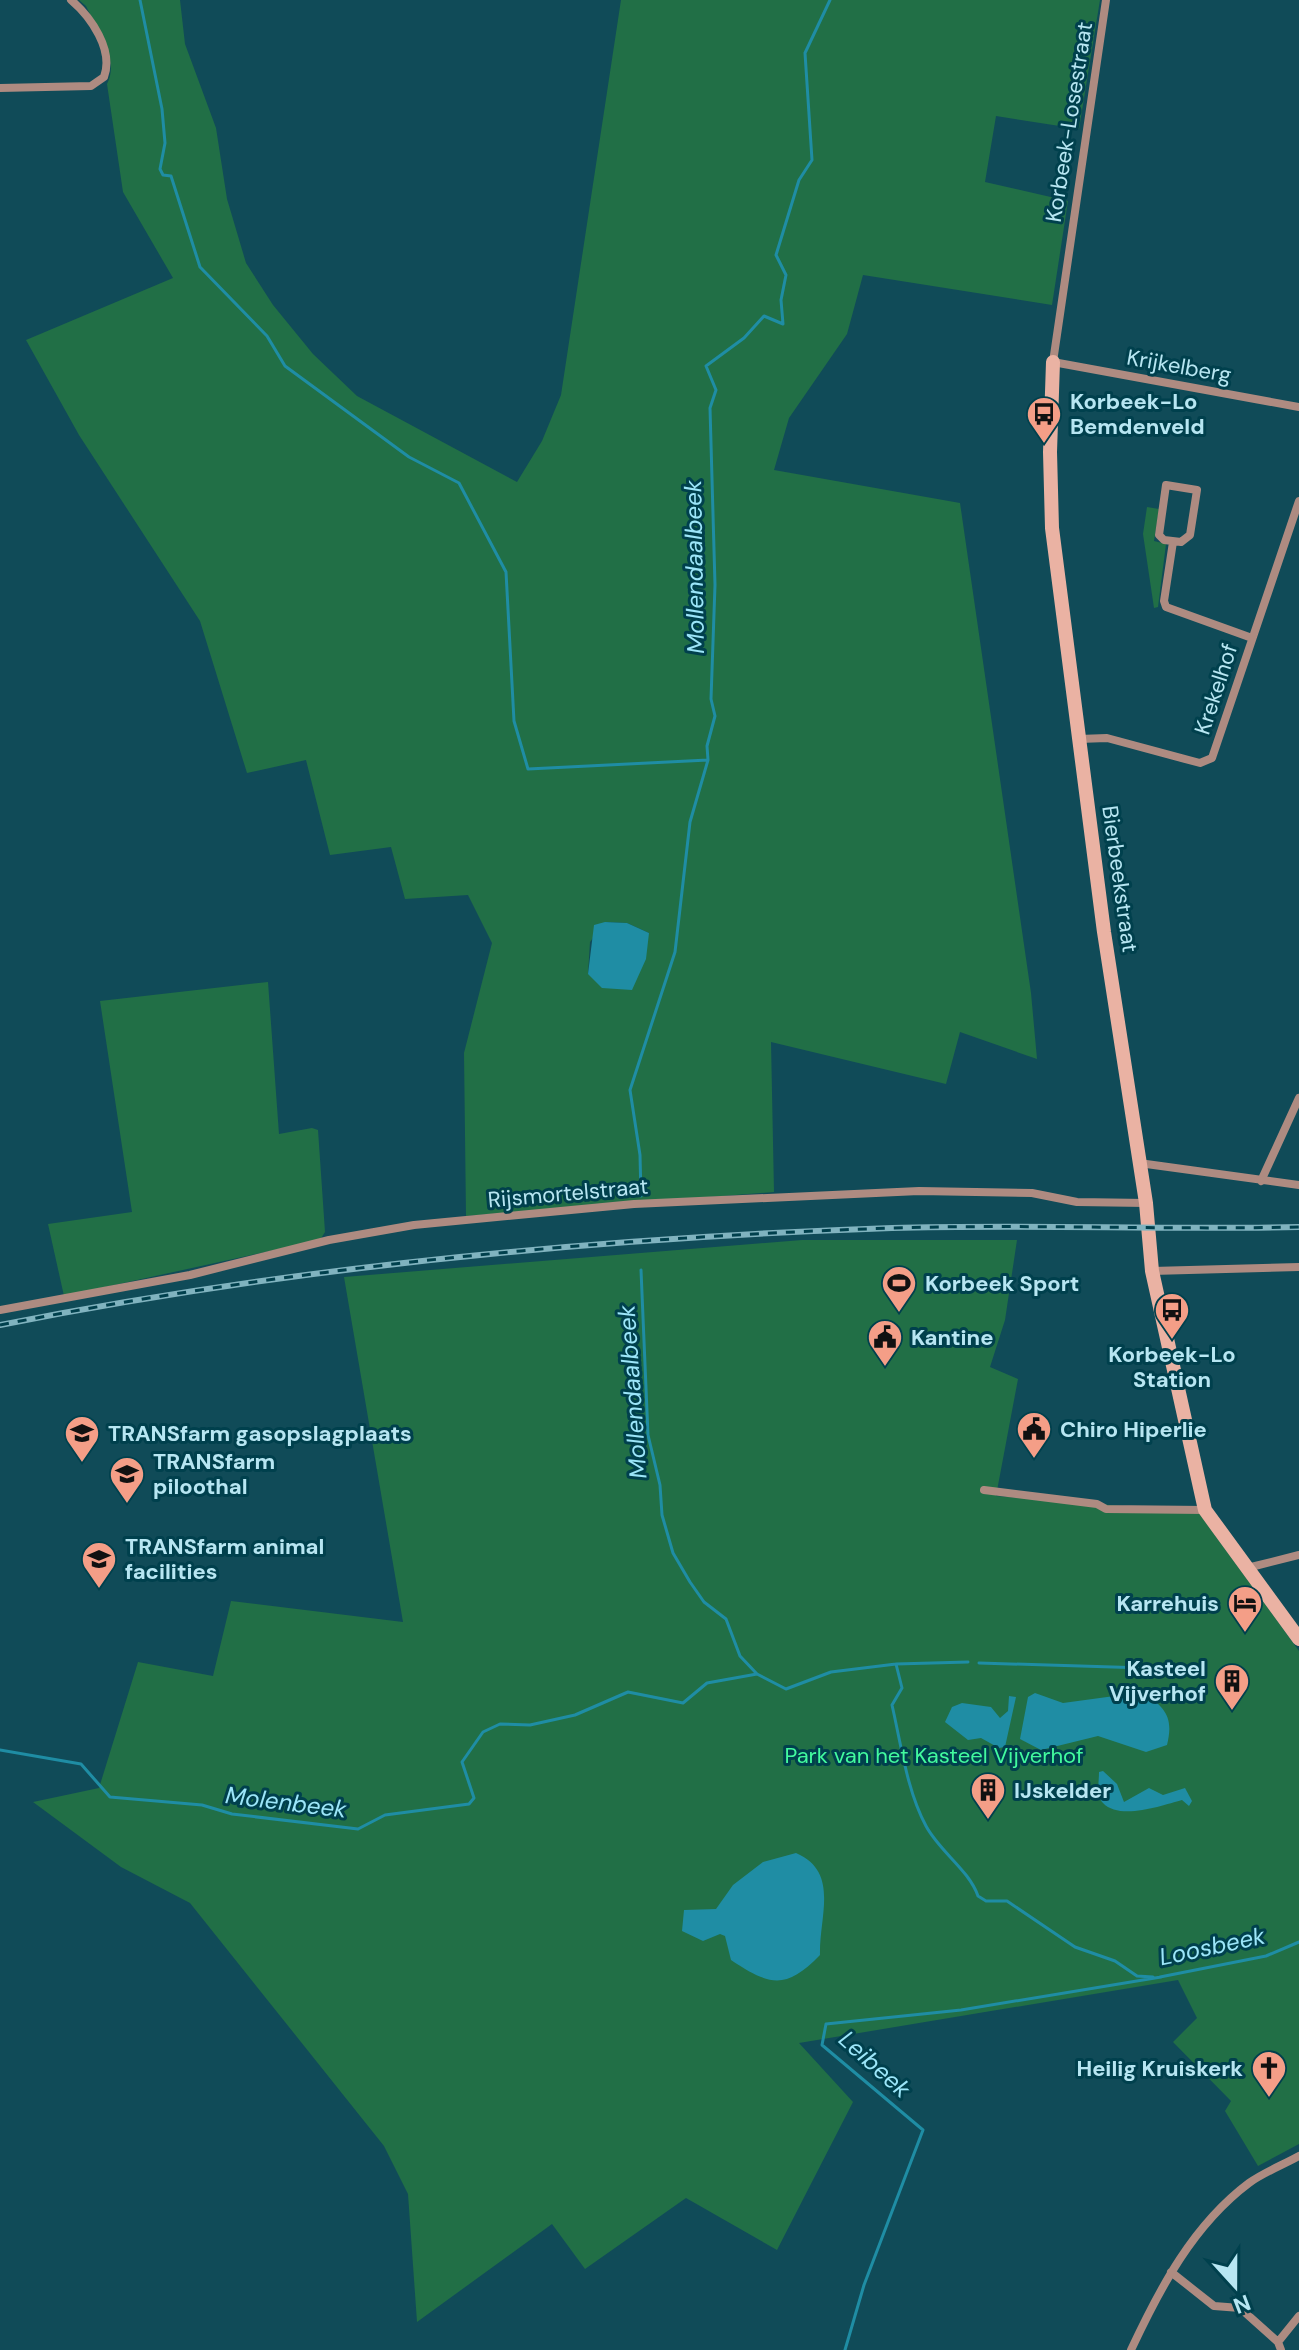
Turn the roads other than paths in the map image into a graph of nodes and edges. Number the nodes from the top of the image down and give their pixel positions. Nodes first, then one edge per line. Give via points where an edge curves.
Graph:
1 (71, 0) edge
2 (1106, 0) edge
3 (0, 88) edge
4 (1067, 249) joint
5 (1053, 362) junction
6 (1299, 407) edge
7 (1299, 501) edge
8 (1173, 542) junction
9 (1252, 638) junction
10 (1079, 739) junction
11 (1299, 1098) edge
12 (1139, 1163) junction
13 (1261, 1181) junction
14 (1299, 1185) edge
15 (1146, 1203) junction
16 (1299, 1267) edge
17 (1152, 1271) junction
18 (0, 1310) edge
19 (984, 1490) dead end
20 (1205, 1510) junction
21 (1299, 1555) edge
22 (1247, 1568) junction
23 (1299, 1639) edge
24 (1299, 2156) edge
25 (1171, 2272) junction
26 (1299, 2316) edge
27 (1289, 2328) junction
28 (1299, 2336) edge
29 (1280, 2346) edge
30 (1131, 2350) edge

1 - 3 street via 92,23 105,51 104,77 91,86
2 - 4 street, Korbeek-Losestraat
4 - 5 street, Bierbeekstraat
5 - 6 street, Krijkelberg
5 - 10 street, Bierbeekstraat via 1052,528
7 - 9 street, Krekelhof
8 - 8 street, Krekelhof via 1190,535 1197,490 1166,485 1159,535
8 - 9 street, Krekelhof via 1166,607
9 - 10 street, Krekelhof via 1209,761 1107,738
10 - 12 street, Bierbeekstraat
11 - 13 street
12 - 13 street
12 - 15 street, Bierbeekstraat
13 - 14 street
15 - 17 street, Bierbeekstraat
15 - 18 street, Rijsmortelstraat via 919,1191 634,1204 446,1222 329,1240 190,1275
16 - 17 street
17 - 20 street, Bierbeekstraat
19 - 20 street via 1106,1509
20 - 22 street, Bierbeekstraat
21 - 22 street
22 - 23 street, Bierbeekstraat
24 - 25 street via 1240,2191
25 - 29 street via 1214,2306 1240,2308
25 - 30 street
26 - 27 street
27 - 28 street
27 - 29 street

